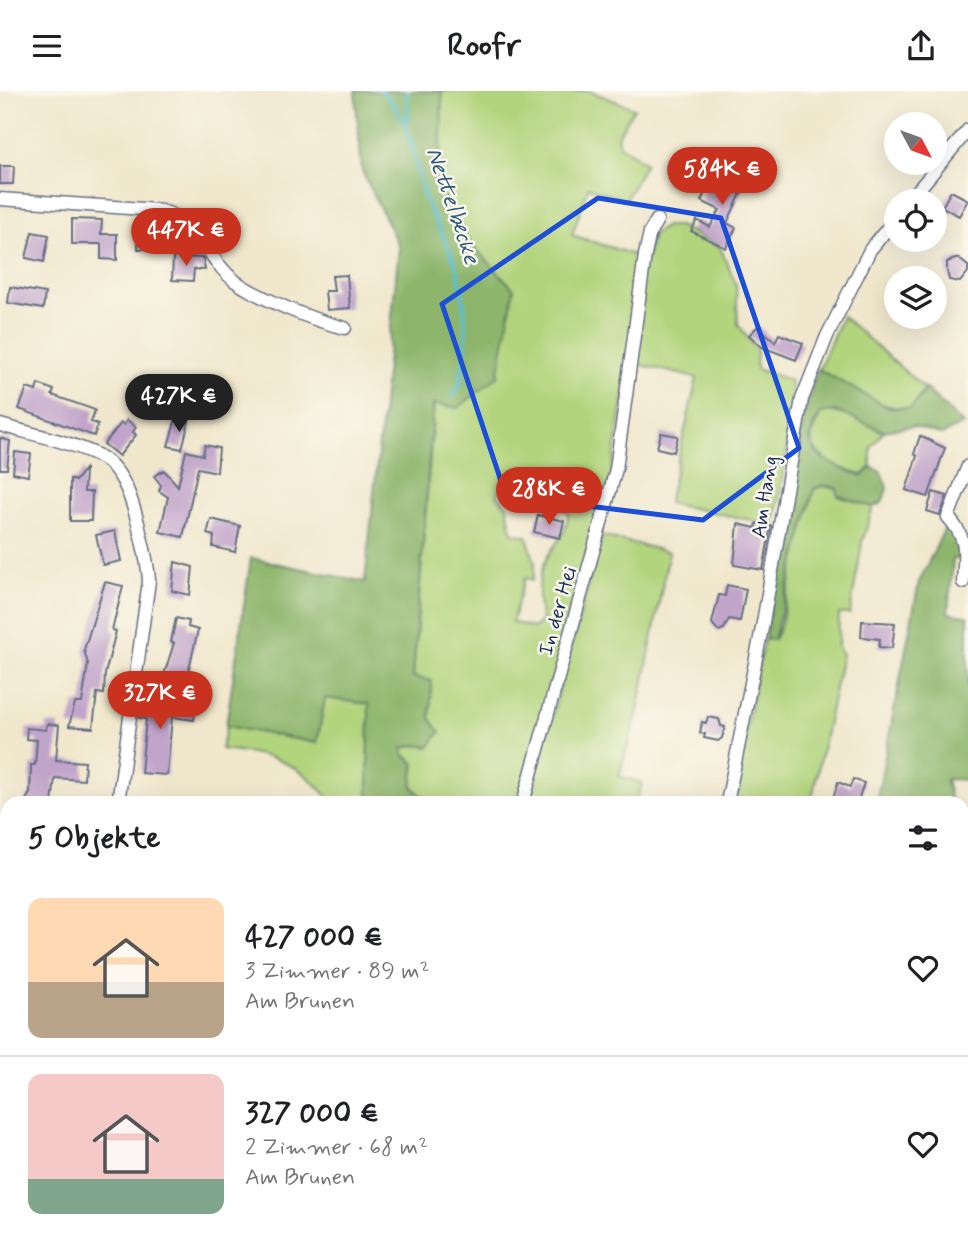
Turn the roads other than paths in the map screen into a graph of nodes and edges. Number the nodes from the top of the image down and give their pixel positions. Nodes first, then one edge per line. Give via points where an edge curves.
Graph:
1 (968, 130) edge
2 (919, 189) edge
3 (0, 199) edge
4 (657, 220) dead end
5 (884, 233) edge
6 (345, 328) dead end
7 (0, 425) edge
8 (968, 466) edge
9 (962, 582) dead end
10 (119, 796) edge
11 (525, 796) edge
12 (728, 796) edge

1 - 2 street
3 - 6 street via 158,210 181,216 235,281 321,323
4 - 11 street, In der Hei via 645,255 616,469
5 - 12 street, Am Hang via 870,250 827,336 802,399
7 - 10 street via 98,456 116,470 133,505 149,581
8 - 9 street via 948,517 966,541

